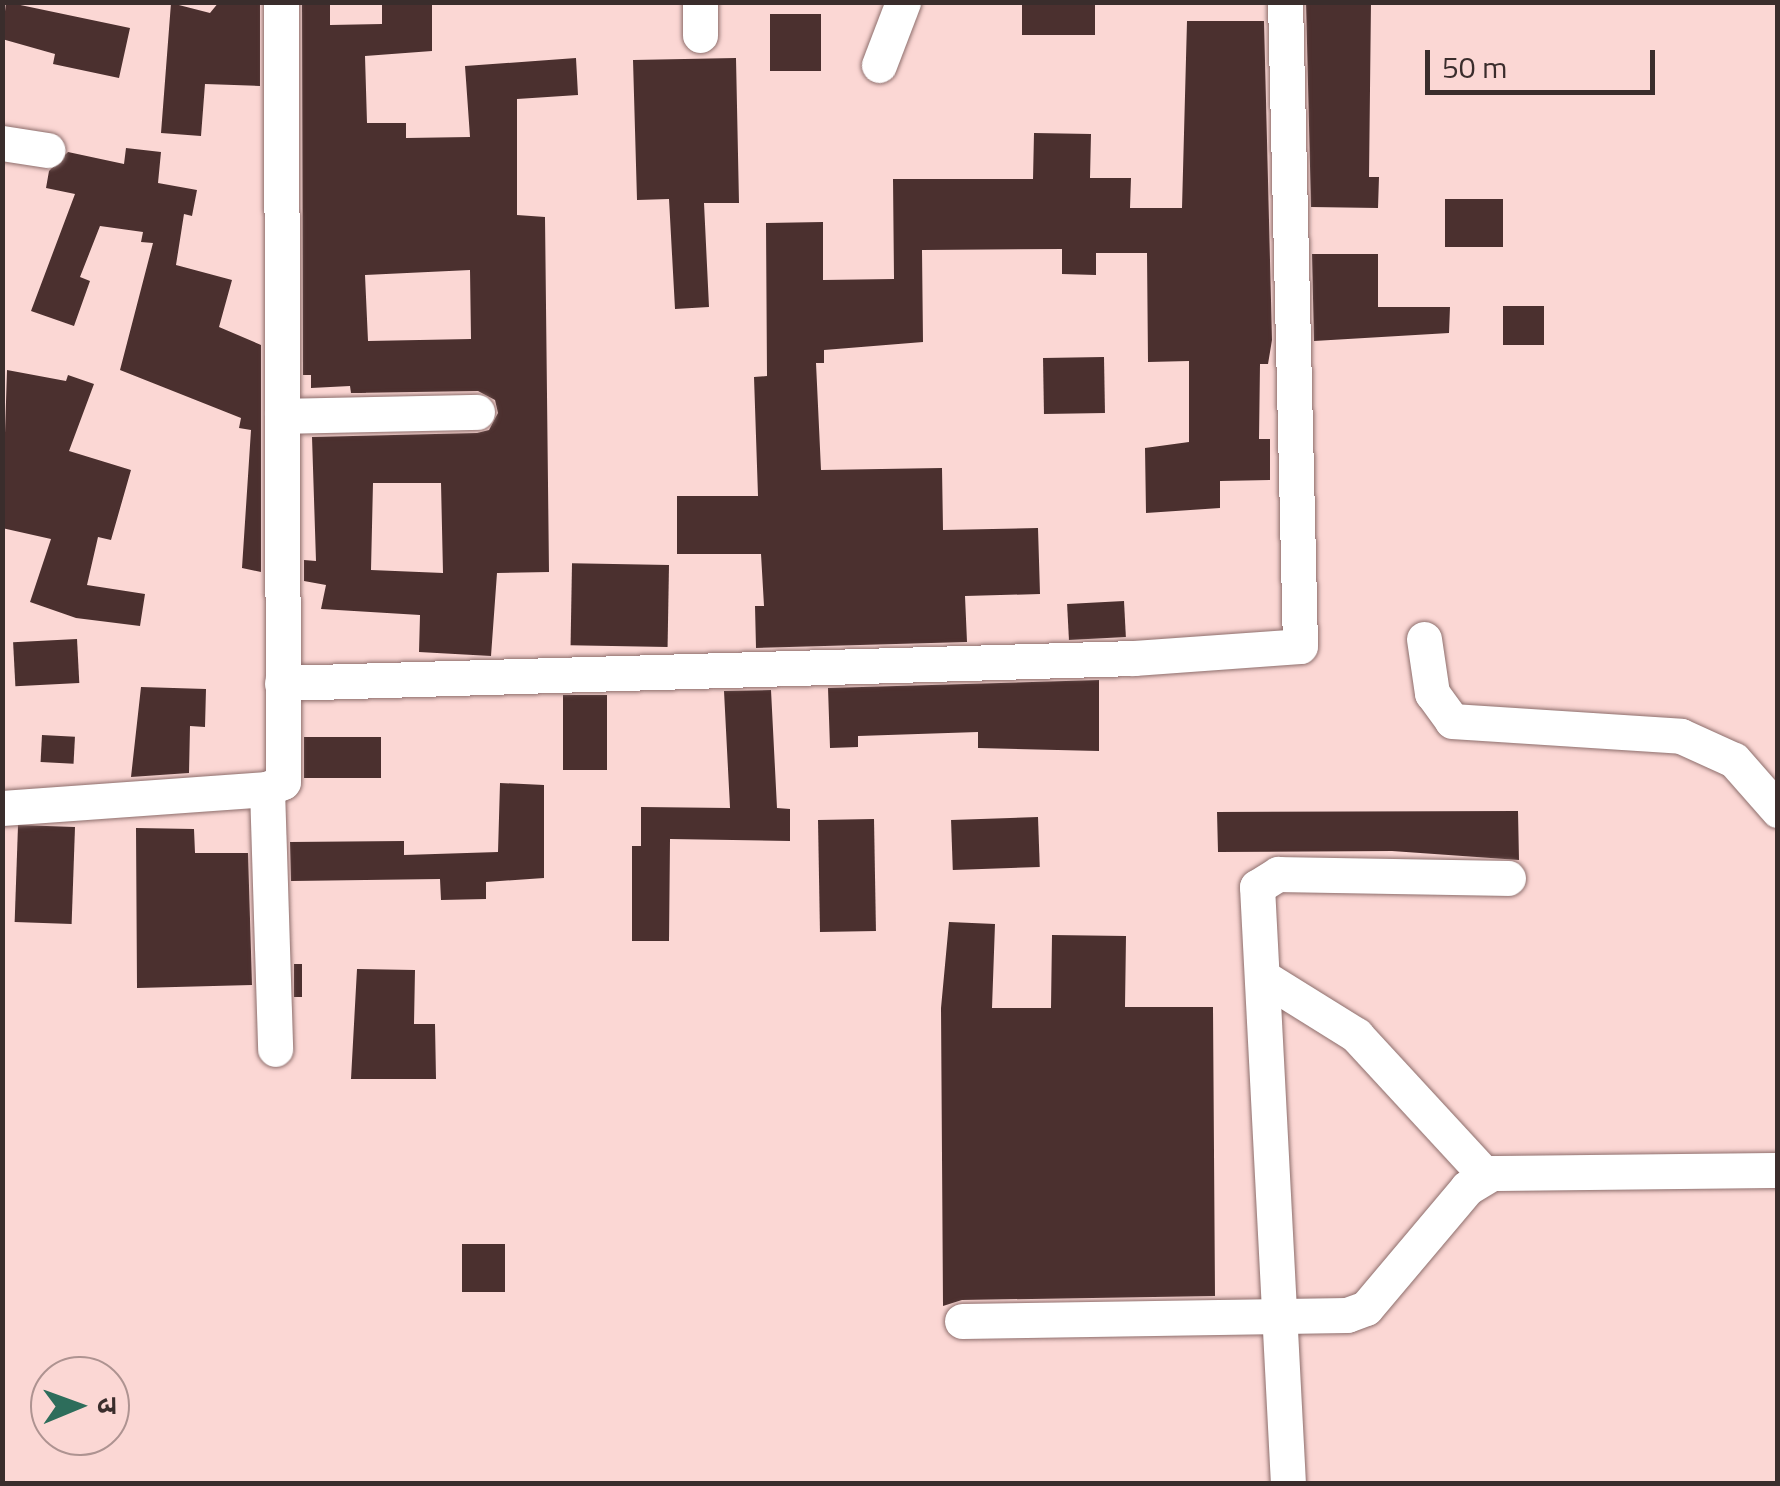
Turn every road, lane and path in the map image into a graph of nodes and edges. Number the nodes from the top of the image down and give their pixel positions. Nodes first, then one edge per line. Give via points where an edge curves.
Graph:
1 (281, 2) edge
2 (903, 2) edge
3 (1285, 2) edge
4 (879, 65) dead end
5 (2, 143) edge
6 (47, 150) dead end
7 (478, 412) dead end
8 (282, 416) junction
9 (1424, 638) dead end
10 (282, 683) junction
11 (267, 790) junction
12 (2, 808) edge
13 (1778, 810) edge
14 (1508, 878) dead end
15 (1264, 977) junction
16 (275, 1049) dead end
17 (1778, 1170) edge
18 (1486, 1175) junction
19 (1284, 1318) junction
20 (962, 1321) dead end
21 (1288, 1484) edge

1 - 8 street
2 - 4 street
3 - 10 street via 1300,646 1134,658
5 - 6 street
7 - 8 street
8 - 10 street
9 - 13 street via 1432,693 1452,721 1681,736 1734,760
10 - 11 street via 283,782
11 - 12 street
11 - 16 street
14 - 15 street via 1266,877 1256,900
15 - 18 street via 1356,1035
15 - 19 street
17 - 18 street
18 - 19 street via 1467,1188 1366,1308
19 - 20 street
19 - 21 street

